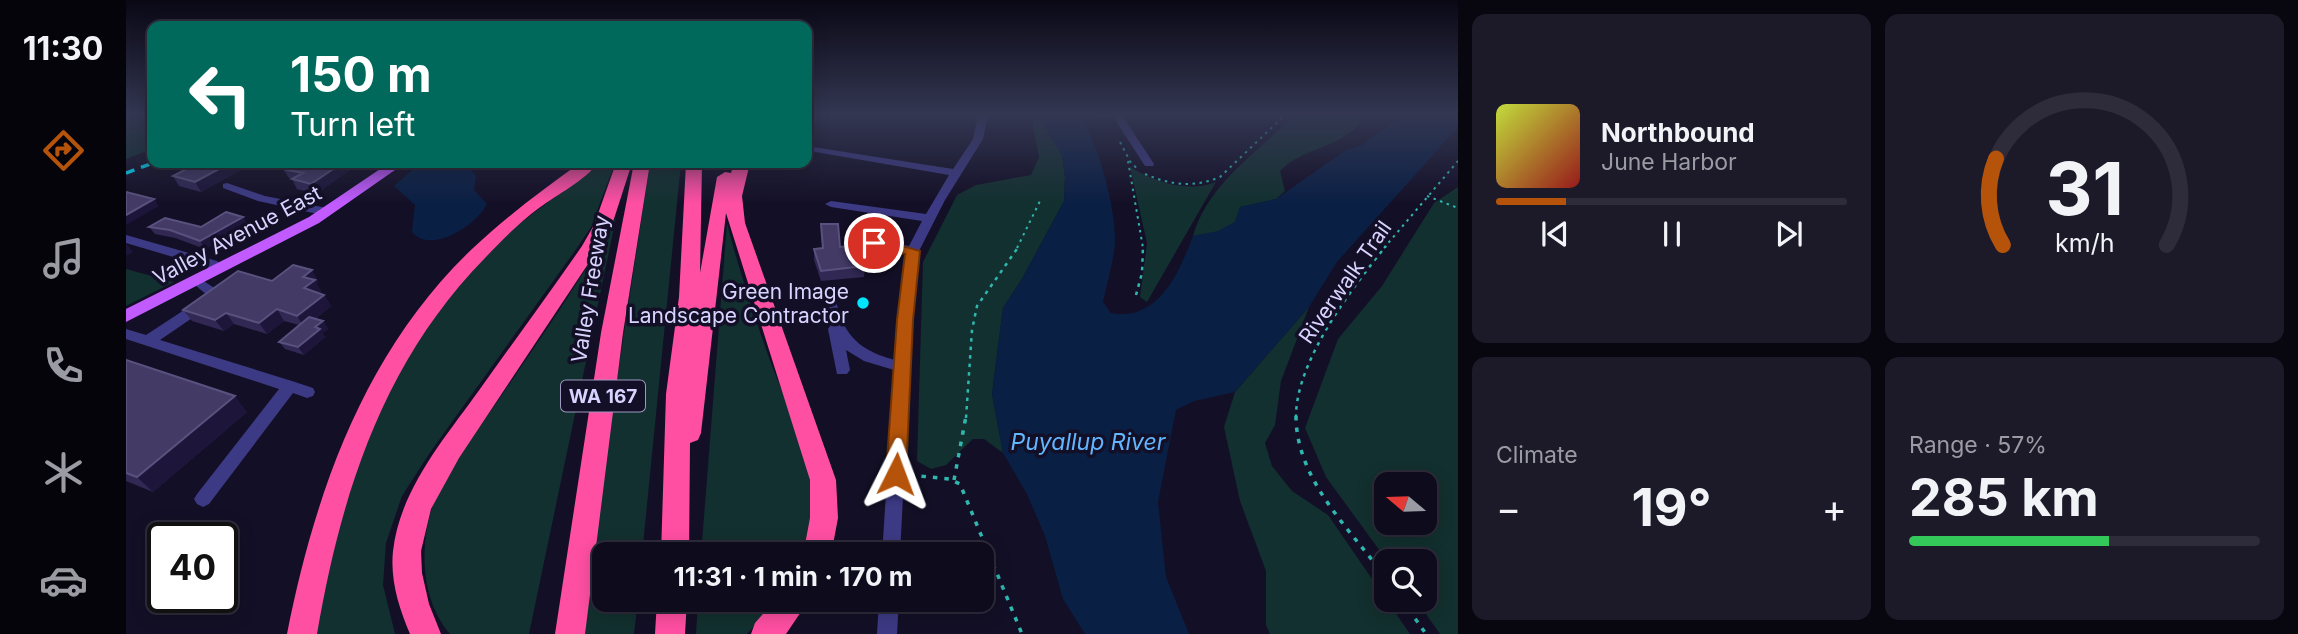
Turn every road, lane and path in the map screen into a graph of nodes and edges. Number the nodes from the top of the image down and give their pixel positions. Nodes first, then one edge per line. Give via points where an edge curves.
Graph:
1 (974, 145) edge
2 (1121, 145) edge
3 (1136, 145) edge
4 (1254, 145) edge
5 (812, 148) edge
6 (1128, 158) junction
7 (1458, 160) edge
8 (1149, 164) dead end
9 (391, 168) edge
10 (582, 168) edge
11 (631, 168) edge
12 (632, 168) edge
13 (694, 168) edge
14 (729, 168) edge
15 (741, 168) edge
16 (955, 173) junction
17 (227, 186) dead end
18 (1427, 196) junction
19 (1041, 199) dead end
20 (831, 204) dead end
21 (1458, 208) edge
22 (327, 212) junction
23 (929, 218) junction
24 (126, 239) edge
25 (849, 244) edge
26 (912, 251) junction
27 (220, 269) junction
28 (196, 280) junction
29 (827, 290) dead end
30 (1136, 295) dead end
31 (126, 316) edge
32 (835, 328) junction
33 (126, 334) edge
34 (148, 341) junction
35 (902, 367) junction
36 (842, 370) dead end
37 (290, 386) junction
38 (307, 392) dead end
39 (896, 474) junction
40 (954, 480) junction
41 (203, 499) dead end
42 (676, 542) edge
43 (676, 542) edge
44 (819, 542) edge
45 (892, 542) edge
46 (1374, 561) edge
47 (784, 612) edge
48 (888, 612) edge
49 (1410, 612) edge
50 (570, 632) edge
51 (302, 634) edge
52 (426, 634) edge
53 (766, 634) edge
54 (887, 634) edge
55 (1022, 634) edge
56 (1426, 634) edge

1 - 16 street
2 - 6 path
3 - 8 street
4 - 6 path via 1220,177 1194,185 1161,180 1138,170
5 - 16 street
6 - 30 path via 1143,241
7 - 18 path, Riverwalk Trail
9 - 22 main road, Valley Avenue East
10 - 51 highway via 503,227 453,279 417,323 385,374 355,433 331,501 309,581
11 - 52 highway via 591,246 426,491 407,552 416,615
12 - 50 highway, Valley Freeway / WA 167
13 - 42 highway via 689,297 678,394
14 - 43 highway via 719,199
15 - 44 highway via 733,196 736,223 823,480
16 - 23 street
17 - 22 street via 262,199
18 - 21 path
18 - 46 path, Riverwalk Trail via 1374,260 1315,351 1305,372 1294,426 1296,442 1314,478
19 - 40 path via 1021,243 977,306 968,408
20 - 23 street
22 - 27 main road, Valley Avenue East
23 - 26 street
24 - 27 street
25 - 26 street via 879,243
26 - 35 street
27 - 28 main road, Valley Avenue East
28 - 31 main road, Valley Avenue East
28 - 34 street via 215,293 212,298
29 - 32 street
32 - 35 street via 852,348 869,358
32 - 36 street
33 - 34 street
34 - 37 street
35 - 39 street
37 - 38 street
37 - 41 street
39 - 40 path
39 - 45 street
40 - 55 path via 960,484
47 - 53 highway
48 - 54 street
49 - 56 path

